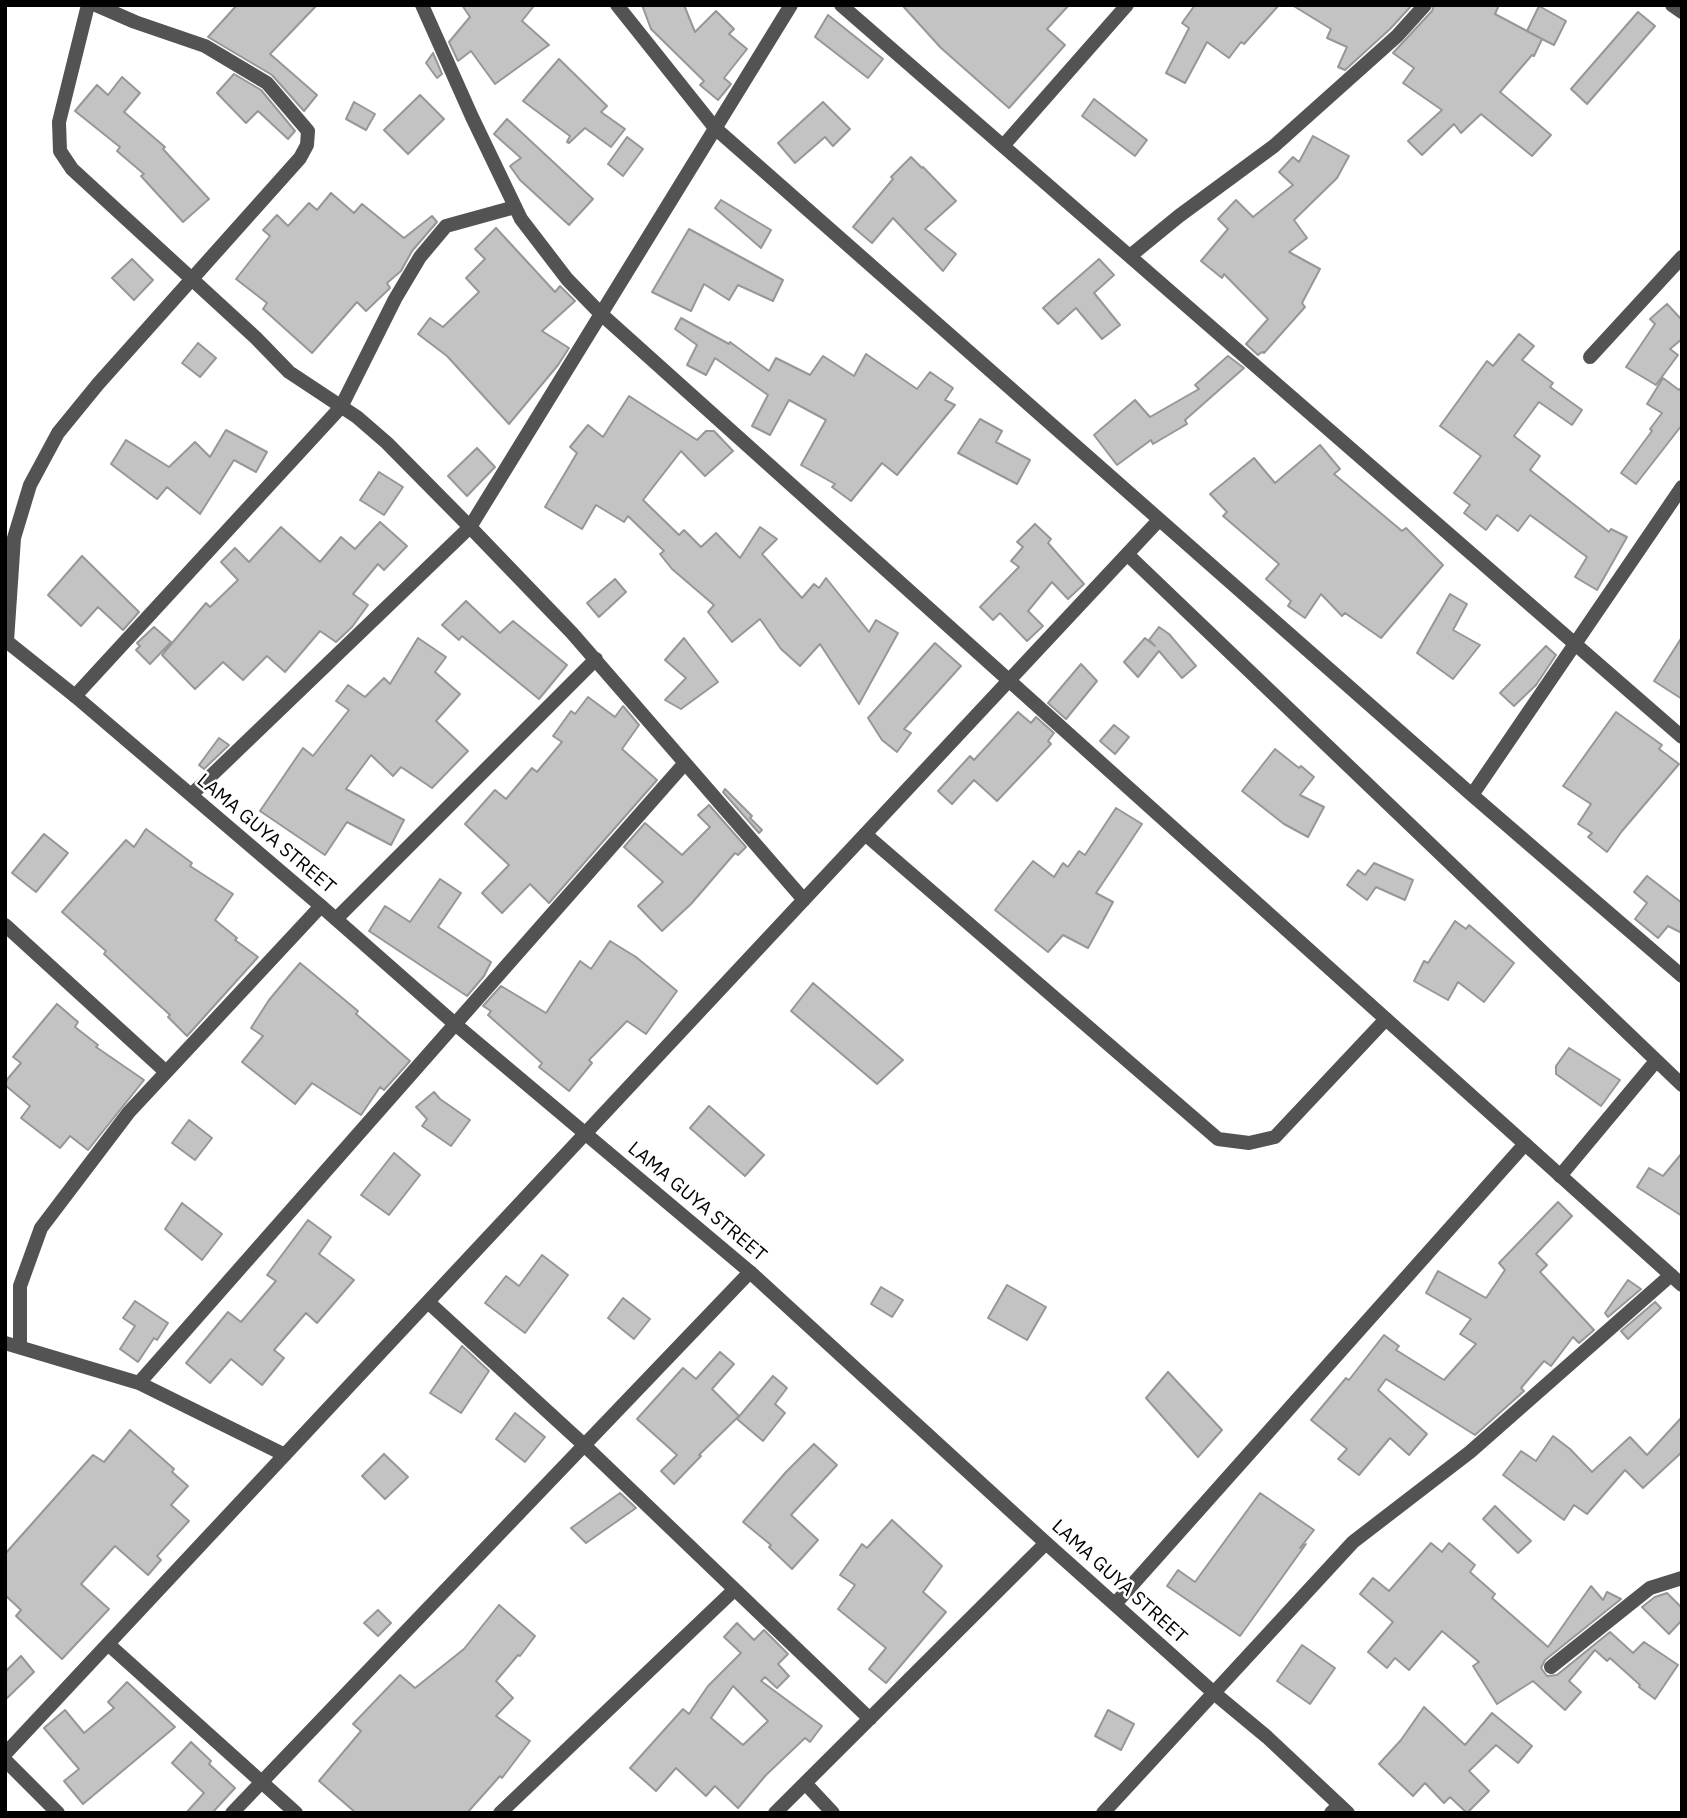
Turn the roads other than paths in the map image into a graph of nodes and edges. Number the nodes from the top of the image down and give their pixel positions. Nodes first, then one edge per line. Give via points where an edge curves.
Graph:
1 (88, 5) edge
2 (96, 5) edge
3 (422, 5) edge
4 (617, 5) edge
5 (791, 5) edge
6 (841, 5) edge
7 (1128, 5) edge
8 (1425, 5) edge
9 (1672, 5) edge
10 (1682, 12) edge
11 (715, 128) junction
12 (1003, 146) junction
13 (515, 207) junction
14 (1130, 256) junction
15 (1682, 257) edge
16 (191, 279) junction
17 (600, 313) junction
18 (1590, 357) dead end
19 (341, 407) junction
20 (1682, 487) edge
21 (1159, 520) junction
22 (470, 527) junction
23 (1127, 554) junction
24 (6, 640) edge
25 (1576, 644) junction
26 (596, 659) junction
27 (1009, 681) junction
28 (75, 696) junction
29 (1682, 737) edge
30 (685, 763) junction
31 (191, 795) junction
32 (1472, 796) junction
33 (865, 834) junction
34 (804, 900) junction
35 (321, 906) junction
36 (336, 919) junction
37 (5, 925) edge
38 (1682, 976) edge
39 (1386, 1019) junction
40 (455, 1024) junction
41 (1656, 1060) junction
42 (165, 1071) junction
43 (1682, 1085) edge
44 (585, 1134) junction
45 (1525, 1144) junction
46 (1560, 1176) junction
47 (750, 1272) junction
48 (1676, 1280) edge
49 (428, 1302) junction
50 (13, 1345) edge
51 (139, 1383) junction
52 (583, 1444) junction
53 (285, 1455) junction
54 (1046, 1543) junction
55 (1682, 1578) edge
56 (734, 1590) junction
57 (1115, 1604) junction
58 (108, 1644) junction
59 (1551, 1667) dead end
60 (1214, 1693) junction
61 (870, 1719) junction
62 (5, 1754) edge
63 (5, 1760) edge
64 (262, 1781) junction
65 (805, 1783) junction
66 (1339, 1810) edge
67 (58, 1813) edge
68 (232, 1813) edge
69 (296, 1813) edge
70 (500, 1813) edge
71 (775, 1813) edge
72 (833, 1813) edge
73 (1103, 1813) edge

1 - 16 street via 59,122 60,151 72,169
2 - 16 street via 205,46 267,83 308,131 300,158
3 - 13 street
4 - 11 street
5 - 11 street
6 - 12 street
7 - 12 street
8 - 14 street via 1274,146
9 - 10 street
11 - 17 street
11 - 21 street
12 - 14 street
13 - 17 street via 567,279
13 - 19 street via 446,226 420,257 395,299
14 - 25 street
15 - 18 street
16 - 19 street via 289,372
16 - 24 street via 58,433 30,485 13,538
17 - 22 street
17 - 27 street
19 - 22 street via 387,443
19 - 28 street
20 - 25 street
21 - 23 street
21 - 32 street
22 - 26 street
22 - 31 street
23 - 27 street
23 - 41 street
24 - 28 street, LAMA GUYA STREET
25 - 29 street
25 - 32 street
26 - 30 street
26 - 36 street
27 - 33 street
27 - 39 street
28 - 31 street, LAMA GUYA STREET
30 - 34 street
30 - 40 street
31 - 35 street, LAMA GUYA STREET
32 - 38 street
33 - 34 street
33 - 39 street via 1218,1139 1249,1143 1275,1137
34 - 44 street
35 - 36 street, LAMA GUYA STREET
35 - 42 street
36 - 40 street, LAMA GUYA STREET
37 - 42 street
39 - 45 street
40 - 44 street, LAMA GUYA STREET
40 - 51 street
41 - 43 street
41 - 46 street
42 - 50 street via 41,1228 20,1286
44 - 47 street, LAMA GUYA STREET
44 - 49 street
45 - 46 street
45 - 57 street
46 - 48 street
47 - 52 street
47 - 54 street, LAMA GUYA STREET
48 - 60 street via 1471,1452 1353,1542
49 - 52 street
49 - 53 street
50 - 51 street
51 - 53 street
52 - 56 street
52 - 64 street
53 - 58 street
54 - 57 street, LAMA GUYA STREET
54 - 61 street
55 - 59 street via 1650,1588
56 - 61 street
56 - 70 street
57 - 60 street, LAMA GUYA STREET
58 - 62 street
58 - 64 street
60 - 66 street, LAMA GUYA STREET via 1268,1737
60 - 73 street
61 - 65 street
63 - 67 street
64 - 68 street
64 - 69 street
65 - 71 street
65 - 72 street

